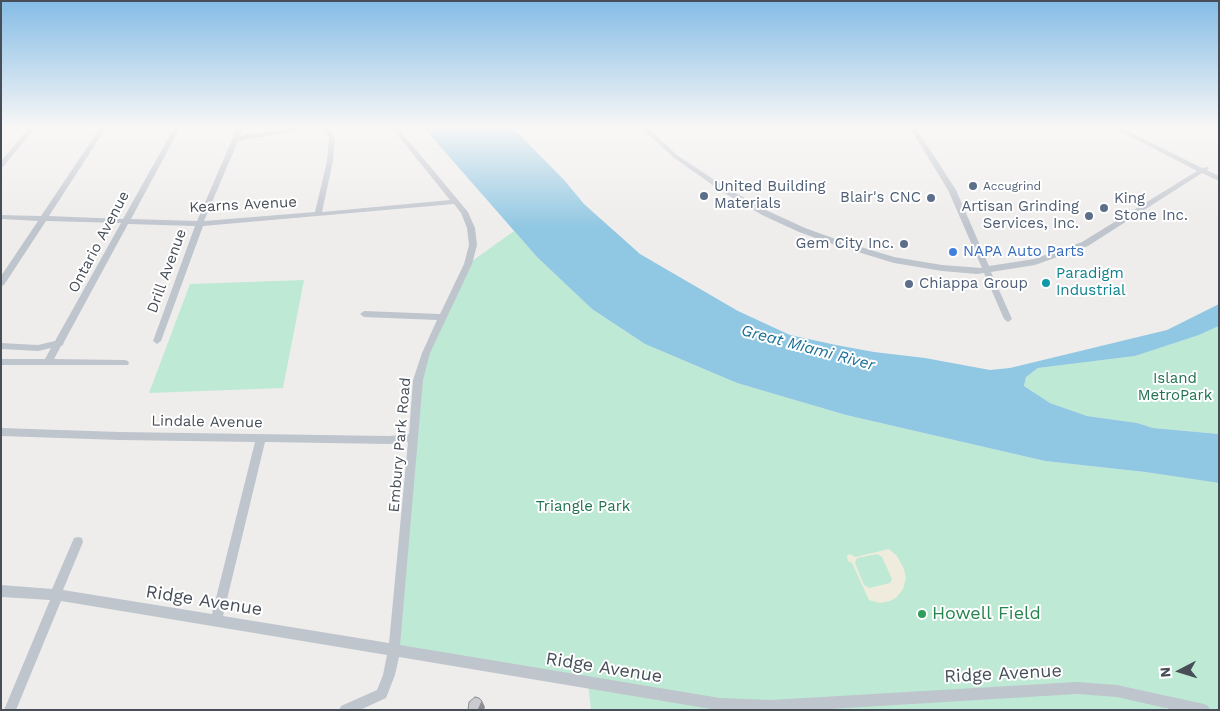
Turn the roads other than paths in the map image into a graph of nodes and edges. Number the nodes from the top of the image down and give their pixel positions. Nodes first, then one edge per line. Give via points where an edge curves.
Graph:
1 (81, 161) edge
2 (159, 161) edge
3 (226, 161) edge
4 (330, 161) edge
5 (422, 161) edge
6 (682, 161) edge
7 (934, 161) edge
8 (1187, 161) edge
9 (1204, 170) junction
10 (1219, 174) edge
11 (1219, 179) edge
12 (455, 202) junction
13 (318, 213) junction
14 (1, 217) edge
15 (44, 218) junction
16 (126, 220) junction
17 (200, 223) junction
18 (988, 270) junction
19 (1, 283) edge
20 (364, 314) dead end
21 (443, 316) junction
22 (1008, 319) dead end
23 (157, 341) dead end
24 (60, 343) junction
25 (1, 346) edge
26 (1, 362) edge
27 (48, 362) junction
28 (125, 363) dead end
29 (1, 432) edge
30 (261, 438) junction
31 (412, 438) junction
32 (78, 542) dead end
33 (1, 591) edge
34 (57, 596) junction
35 (215, 621) junction
36 (394, 650) junction
37 (1168, 706) edge
38 (10, 710) edge
39 (346, 710) edge
40 (1204, 710) edge

1 - 15 street
2 - 16 street, Ontario Avenue
3 - 17 street, Drill Avenue
4 - 13 street
5 - 12 street, Embury Park Road
6 - 18 street via 752,206 802,230 854,249 907,262
7 - 18 street via 952,190
8 - 9 street
9 - 10 street
9 - 11 street
9 - 18 street via 1085,244 1035,262
12 - 13 street, Kearns Avenue
12 - 21 street, Embury Park Road via 469,223 472,245 468,264
13 - 17 street, Kearns Avenue
14 - 15 street, Kearns Avenue
15 - 16 street, Kearns Avenue
15 - 19 street
16 - 17 street, Kearns Avenue
16 - 24 street, Ontario Avenue
17 - 23 street, Drill Avenue
18 - 22 street
20 - 21 street
21 - 31 street, Embury Park Road via 421,367
24 - 25 street via 38,348
24 - 27 street, Ontario Avenue
26 - 27 street
27 - 28 street
29 - 30 street, Lindale Avenue
30 - 31 street, Lindale Avenue
30 - 35 street
31 - 36 street, Embury Park Road
32 - 34 street
33 - 34 street, Ridge Avenue
34 - 35 street, Ridge Avenue
34 - 38 street
35 - 36 street, Ridge Avenue
36 - 37 street, Ridge Avenue via 720,704 771,706 1077,688 1117,691
36 - 39 street, Embury Park Road via 382,694
37 - 40 street, Ridge Avenue

